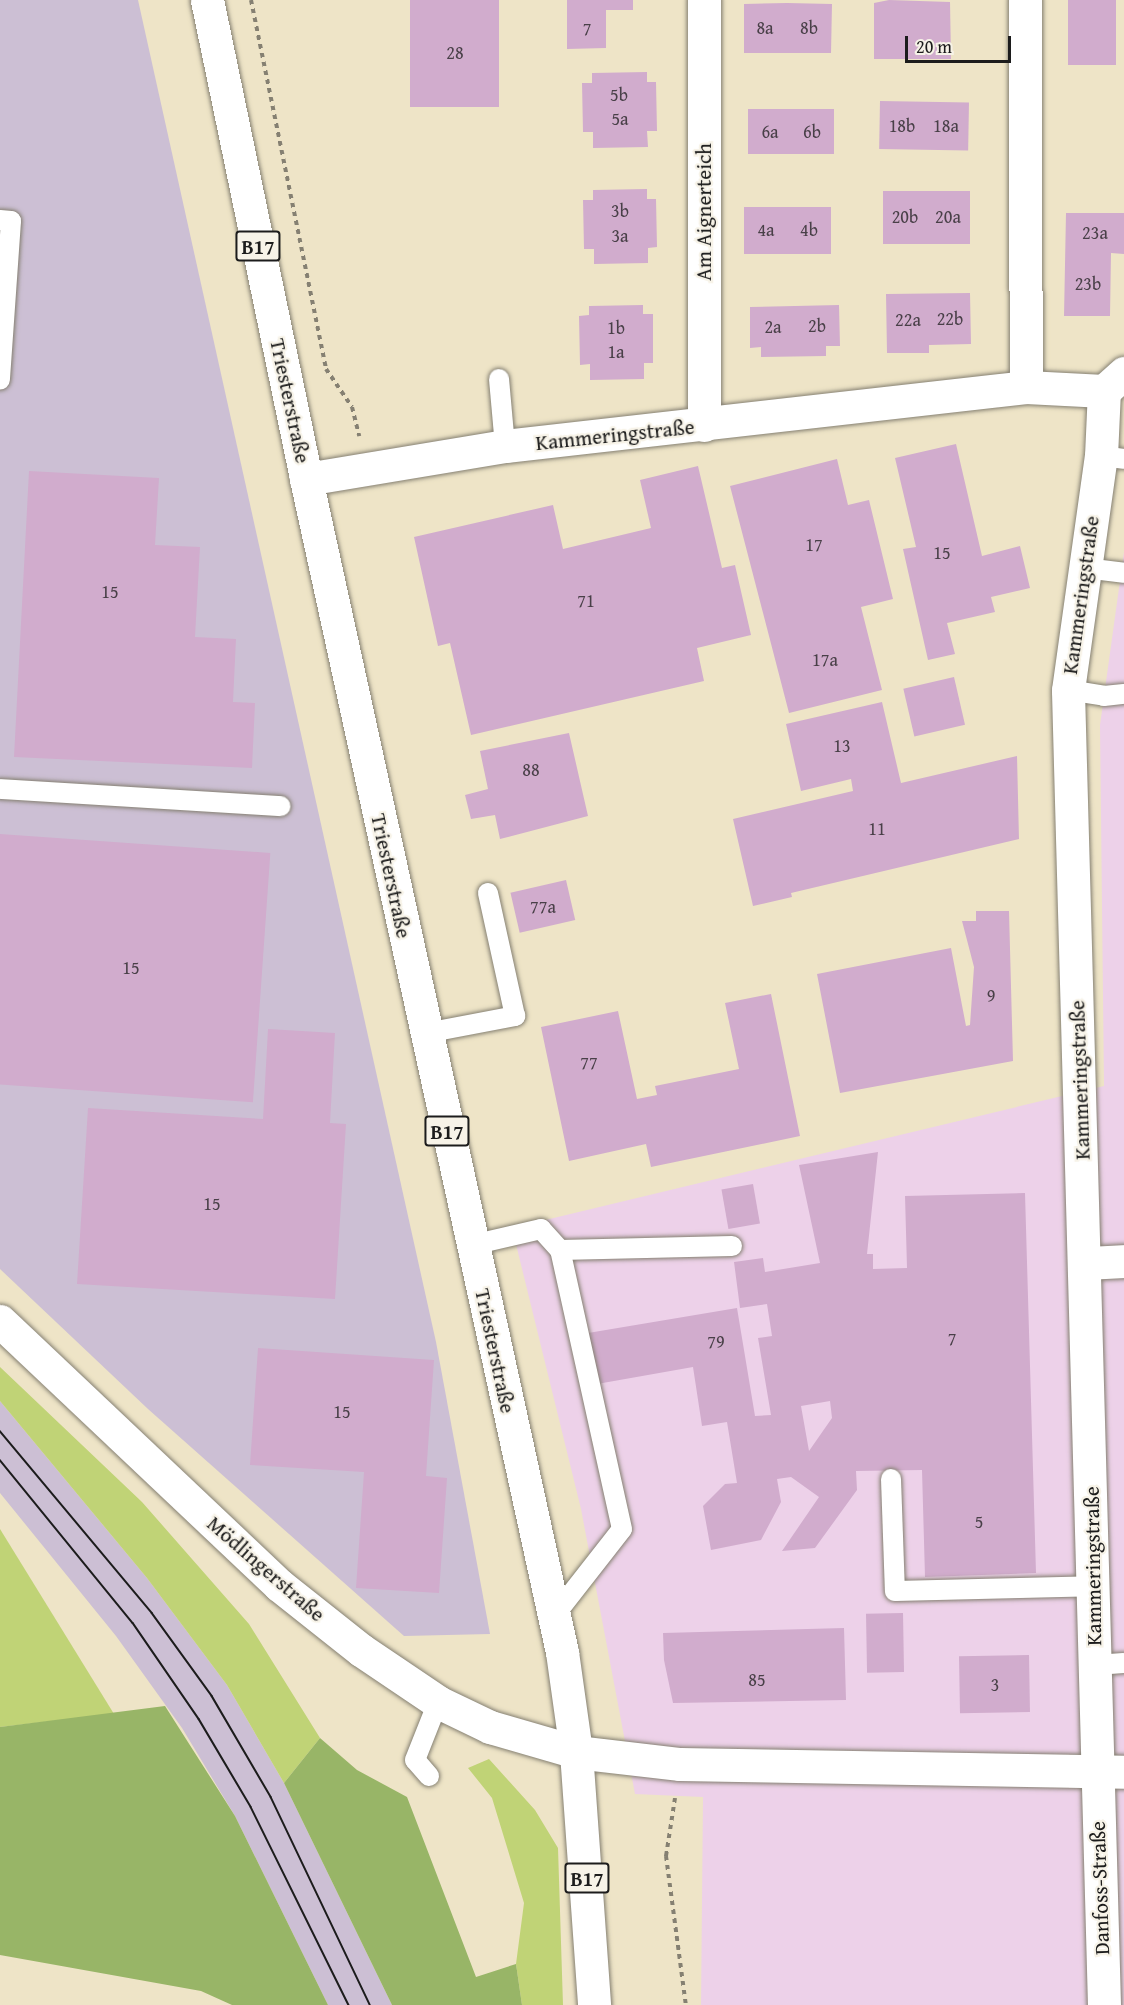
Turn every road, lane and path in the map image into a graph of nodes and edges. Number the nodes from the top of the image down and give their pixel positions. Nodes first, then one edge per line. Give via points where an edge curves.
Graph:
1 (207, 0) edge
2 (250, 0) edge
3 (704, 0) edge
4 (1025, 0) edge
5 (0, 220) edge
6 (499, 379) dead end
7 (0, 380) edge
8 (1114, 382) edge
9 (1026, 387) junction
10 (704, 425) junction
11 (505, 446) junction
12 (1112, 457) edge
13 (368, 469) junction
14 (306, 479) junction
15 (1085, 568) junction
16 (1124, 573) edge
17 (1068, 690) junction
18 (1124, 694) edge
19 (0, 789) edge
20 (280, 806) dead end
21 (488, 893) dead end
22 (426, 1033) junction
23 (472, 1245) junction
24 (732, 1246) dead end
25 (560, 1250) junction
26 (1124, 1261) edge
27 (1087, 1263) junction
28 (0, 1321) edge
29 (891, 1479) dead end
30 (1093, 1586) junction
31 (554, 1616) junction
32 (1109, 1664) edge
33 (438, 1702) junction
34 (576, 1752) junction
35 (680, 1764) junction
36 (1110, 1771) edge
37 (429, 1776) dead end
38 (594, 2005) edge
39 (686, 2005) edge
40 (1104, 2005) edge

1 - 14 street, Triesterstraße / B17
2 - 13 path via 326,369 351,407
3 - 10 street, Am Aignerteich
4 - 9 street
5 - 7 lane via 11,221
6 - 11 lane
8 - 9 street, Kammeringstraße
8 - 12 street, Kammeringstraße
9 - 10 street, Kammeringstraße
10 - 11 street, Kammeringstraße
11 - 13 street, Kammeringstraße
12 - 15 street, Kammeringstraße
13 - 14 street, Kammeringstraße
14 - 22 street, Triesterstraße / B17
15 - 16 lane
15 - 17 street, Kammeringstraße
17 - 18 lane via 1104,696
17 - 27 street, Kammeringstraße
19 - 20 lane
21 - 22 lane via 515,1016
22 - 23 street, Triesterstraße / B17
23 - 25 lane via 541,1229
23 - 31 street, Triesterstraße / B17
24 - 25 lane
25 - 31 lane via 622,1529
26 - 27 street
27 - 30 street, Kammeringstraße
28 - 33 street, Mödlingerstraße via 279,1585 361,1650
29 - 30 lane via 895,1591
30 - 32 street, Kammeringstraße
31 - 34 street, Triesterstraße / B17
32 - 36 street, Kammeringstraße
33 - 34 street, Mödlingerstraße via 490,1727
33 - 37 lane via 415,1760
34 - 35 street
34 - 38 street, B17
35 - 36 street
35 - 39 path via 666,1856
36 - 40 street, Danfoss-Straße

